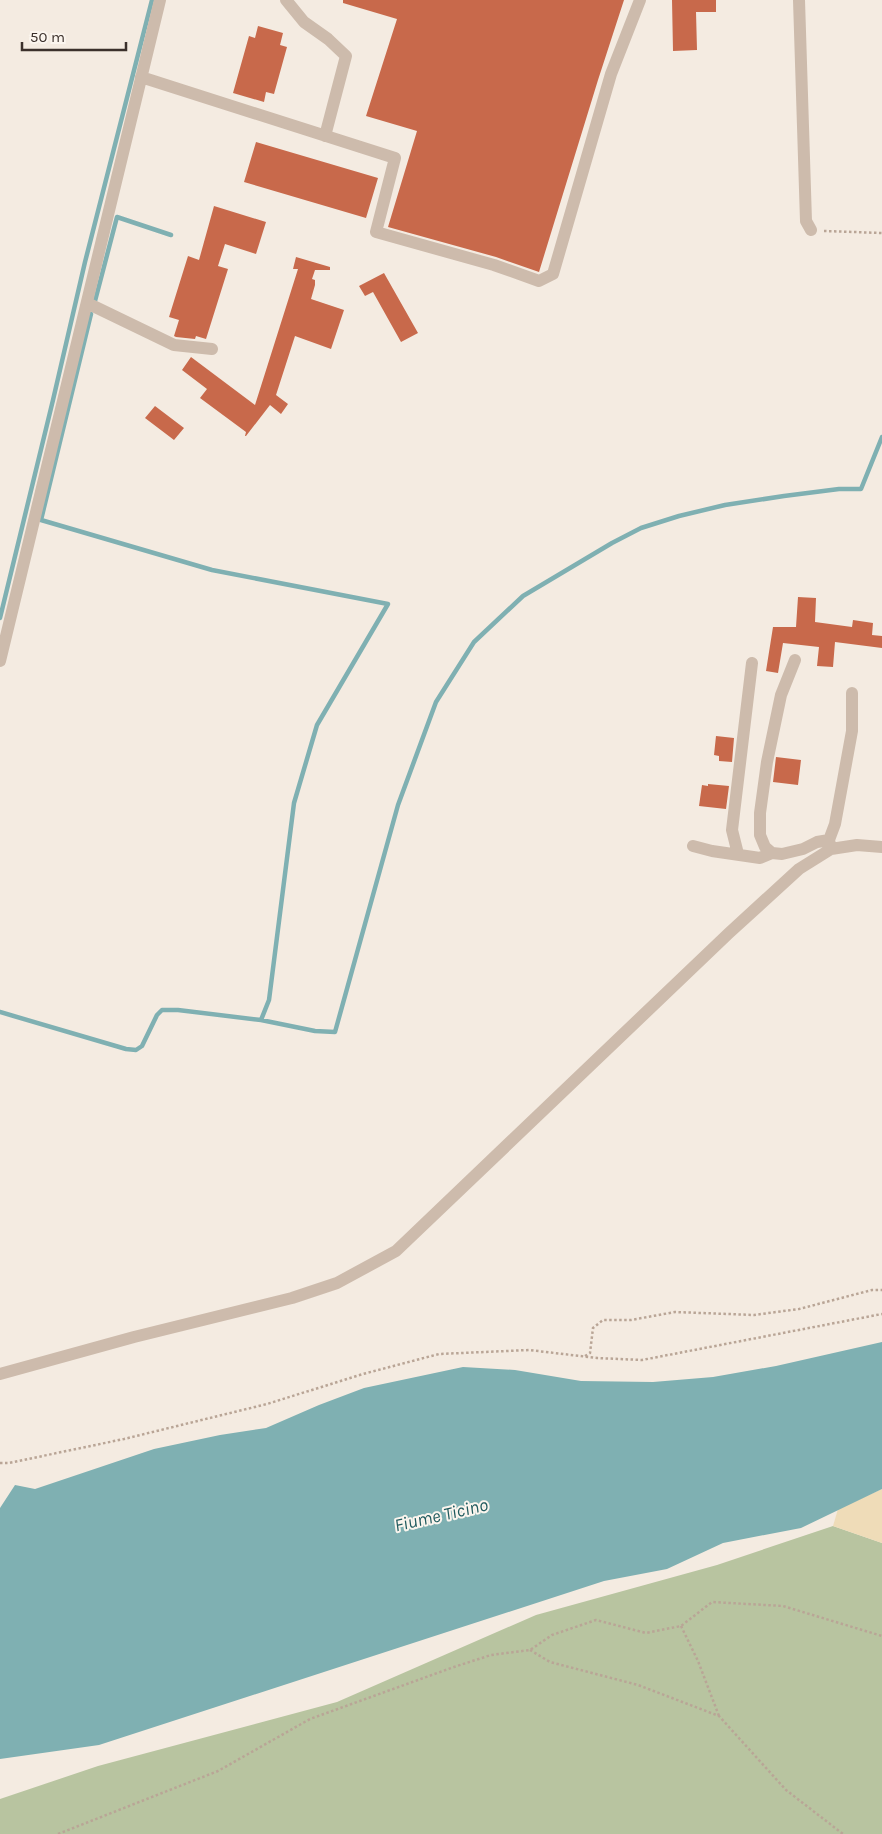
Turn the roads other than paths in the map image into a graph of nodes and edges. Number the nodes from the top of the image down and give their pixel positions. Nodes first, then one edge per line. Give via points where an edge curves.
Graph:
1 (160, 0) edge
2 (286, 0) edge
3 (640, 0) edge
4 (799, 0) edge
5 (141, 77) junction
6 (325, 136) junction
7 (811, 230) road end
8 (86, 303) junction
9 (212, 349) dead end
10 (795, 660) dead end
11 (0, 661) edge
12 (752, 663) dead end
13 (852, 693) dead end
14 (830, 845) junction
15 (693, 846) dead end
16 (882, 847) edge
17 (772, 853) junction
18 (738, 854) junction
19 (0, 1374) edge

1 - 5 street
2 - 6 street via 304,22 346,56
3 - 6 street via 611,74 553,274 539,281 376,232 395,158
4 - 7 street via 806,221
5 - 6 street
5 - 8 street
8 - 9 street via 174,345
8 - 11 street
10 - 17 street via 781,695 766,762 760,835
12 - 18 street via 732,830
13 - 14 street via 852,731
14 - 16 street
14 - 17 street via 818,842 782,854
14 - 19 street via 729,933 396,1250 337,1283 292,1298
15 - 18 street
17 - 18 street via 760,858

